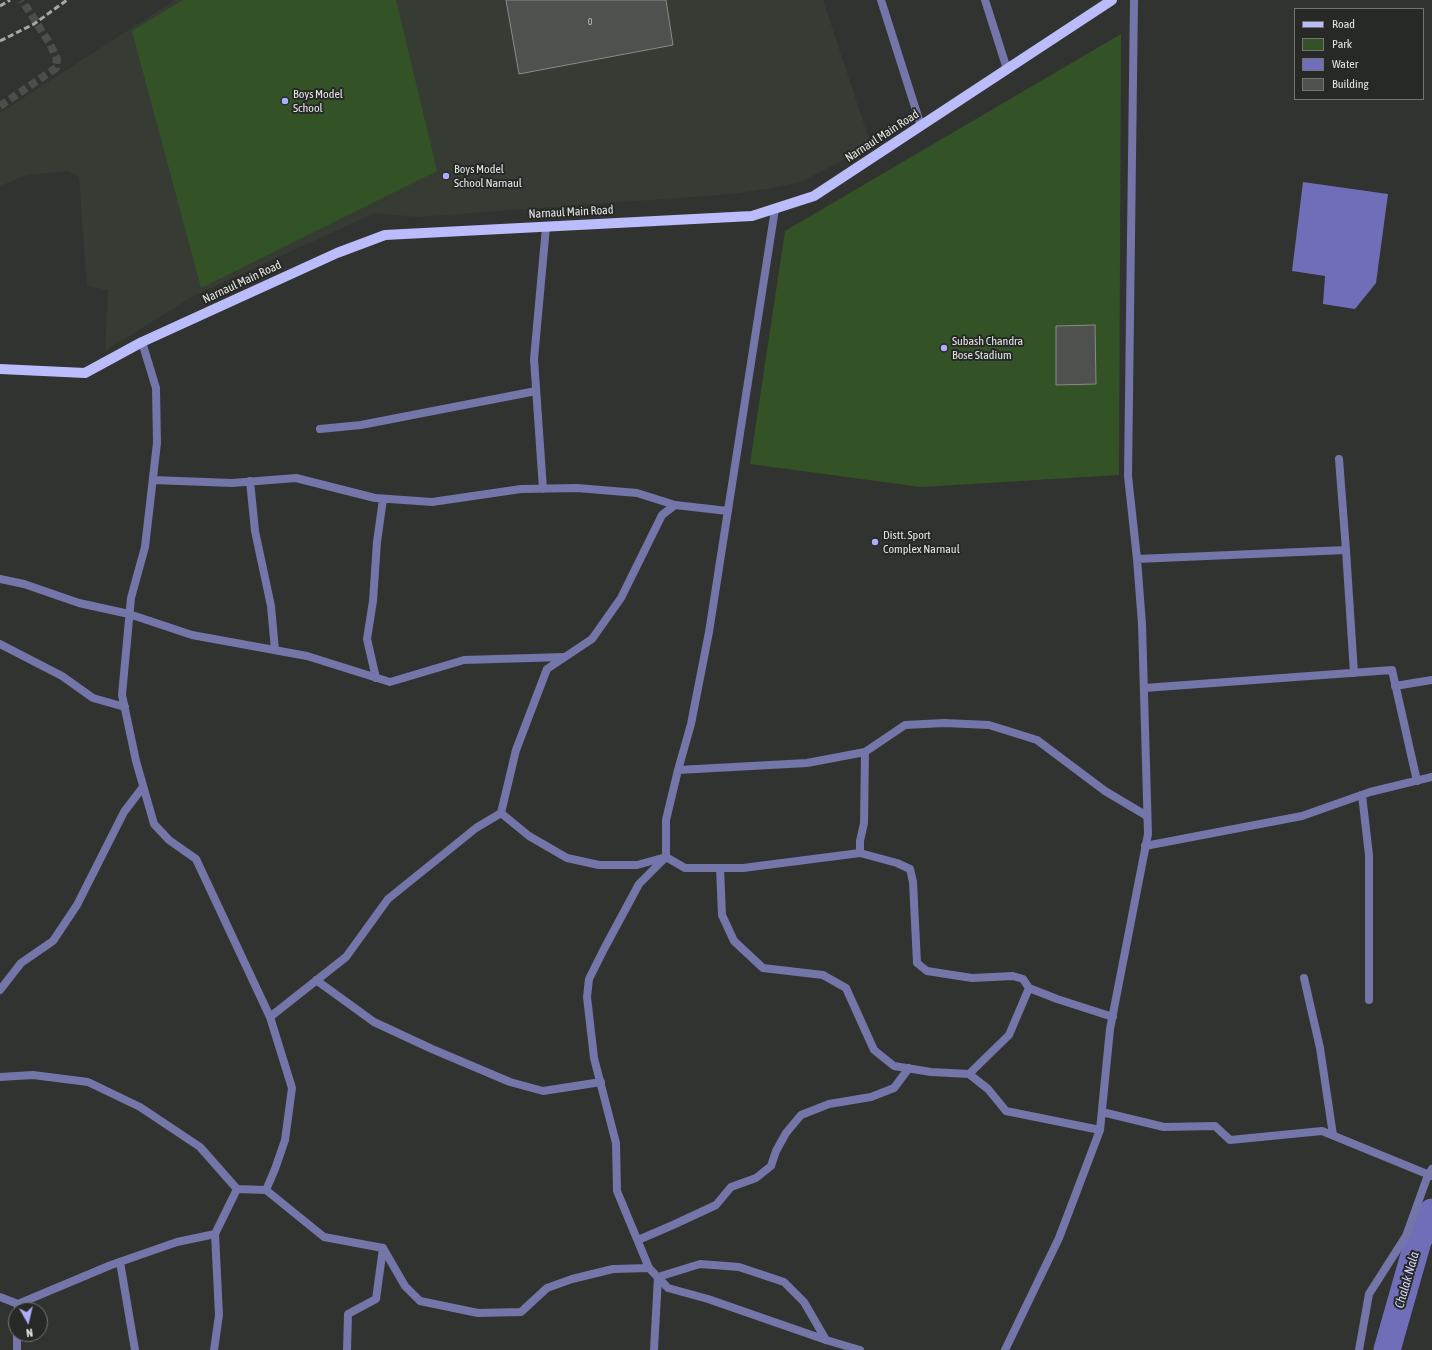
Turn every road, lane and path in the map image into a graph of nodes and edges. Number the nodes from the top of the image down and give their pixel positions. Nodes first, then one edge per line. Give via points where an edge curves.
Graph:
1 (881, 0) edge
2 (985, 0) edge
3 (1112, 0) edge
4 (1134, 0) edge
5 (1007, 69) junction
6 (921, 126) junction
7 (775, 209) junction
8 (546, 227) junction
9 (142, 342) junction
10 (0, 369) edge
11 (536, 391) junction
12 (320, 429) dead end
13 (1339, 459) dead end
14 (153, 480) junction
15 (250, 481) junction
16 (543, 489) junction
17 (383, 499) junction
18 (675, 505) junction
19 (728, 511) junction
20 (1346, 550) junction
21 (1137, 559) junction
22 (0, 579) edge
23 (129, 614) junction
24 (0, 644) edge
25 (275, 650) junction
26 (564, 657) junction
27 (1354, 673) junction
28 (376, 678) junction
29 (1432, 680) edge
30 (1395, 686) junction
31 (1144, 688) junction
32 (124, 707) junction
33 (865, 752) junction
34 (678, 770) junction
35 (1432, 777) edge
36 (1417, 781) junction
37 (143, 787) junction
38 (1362, 795) junction
39 (501, 813) junction
40 (1147, 816) junction
41 (1145, 846) junction
42 (860, 853) junction
43 (666, 857) junction
44 (720, 868) junction
45 (1304, 978) dead end
46 (316, 980) junction
47 (1029, 988) junction
48 (0, 990) edge
49 (1369, 1000) dead end
50 (270, 1017) junction
51 (1113, 1017) junction
52 (909, 1068) junction
53 (970, 1074) junction
54 (0, 1077) edge
55 (600, 1082) junction
56 (1102, 1112) junction
57 (1100, 1130) junction
58 (1333, 1135) junction
59 (1431, 1174) edge
60 (237, 1189) junction
61 (266, 1190) junction
62 (215, 1234) junction
63 (638, 1240) junction
64 (383, 1248) junction
65 (120, 1262) junction
66 (649, 1268) junction
67 (658, 1277) junction
68 (0, 1297) edge
69 (9, 1302) edge
70 (29, 1302) edge
71 (826, 1340) junction
72 (135, 1350) edge
73 (214, 1350) edge
74 (347, 1350) edge
75 (654, 1350) edge
76 (860, 1350) edge
77 (1005, 1350) edge
78 (1359, 1350) edge

1 - 6 street
2 - 5 street
3 - 5 main road, Narnaul Main Road
4 - 21 street via 1128,476
5 - 6 main road, Narnaul Main Road
6 - 7 main road, Narnaul Main Road via 814,196
7 - 8 main road, Narnaul Main Road via 752,216
7 - 19 street
8 - 9 main road, Narnaul Main Road via 385,235 337,253
8 - 11 street via 534,359
9 - 10 main road, Narnaul Main Road via 84,373
9 - 14 street via 156,388 157,443
11 - 12 street via 361,425
11 - 16 street
13 - 20 street
14 - 15 street
14 - 23 street via 145,547
15 - 17 street via 296,478
15 - 25 street via 255,531 271,606
16 - 17 street via 521,489 432,502
16 - 18 street via 577,488 637,493
17 - 28 street via 367,639
18 - 19 street
18 - 26 street via 662,515 621,598 592,639
19 - 34 street via 709,632 691,724
20 - 21 street
20 - 27 street
21 - 31 street
22 - 23 street via 24,584 79,603
23 - 25 street via 192,635
23 - 32 street via 122,695
24 - 32 street via 62,676 93,698
25 - 28 street via 307,656
26 - 28 street via 464,660 390,682
26 - 39 street via 547,669 516,750
27 - 30 street via 1392,670
27 - 31 street
29 - 30 street
30 - 36 street
31 - 40 street
32 - 37 street
33 - 34 street via 807,763
33 - 40 street via 905,725 989,725 1037,740 1105,790
33 - 42 street via 864,823
34 - 43 street via 666,820
35 - 36 street
36 - 38 street
37 - 48 street via 124,812 77,905 53,941 21,964
37 - 50 street via 154,824 169,840 196,859
38 - 41 street via 1302,816
38 - 49 street via 1369,855
39 - 43 street via 529,836 567,858 599,865 637,865
39 - 46 street via 476,828 388,899 346,957
40 - 41 street via 1148,834
41 - 51 street
42 - 44 street via 743,868
42 - 47 street via 910,869 913,882 917,963 927,971 972,978 1013,976 1023,980
43 - 44 street via 685,868
43 - 55 street via 639,884 589,979 587,997 594,1058
44 - 52 street via 722,915 734,941 763,968 823,975 846,988 874,1050 894,1066
45 - 58 street via 1320,1048
46 - 50 street
46 - 55 street via 374,1022 510,1082 542,1091
47 - 51 street
47 - 53 street via 1009,1035
50 - 61 street via 292,1088 285,1140
51 - 56 street
52 - 53 street
52 - 63 street via 894,1088 871,1097 829,1104 801,1115 786,1132 771,1166 756,1178 731,1187 716,1205
53 - 57 street via 988,1089 1006,1111
54 - 60 street via 33,1075 88,1082 140,1107 200,1147
55 - 63 street via 616,1143 617,1191
56 - 57 street
56 - 58 street via 1164,1127 1215,1126 1230,1140 1322,1131
57 - 77 street via 1059,1238
58 - 59 street
59 - 78 street via 1406,1236 1369,1294
60 - 61 street
60 - 62 street
61 - 64 street via 324,1237
62 - 65 street via 177,1242
62 - 73 street via 219,1316
63 - 66 street
64 - 66 street via 405,1286 420,1301 478,1314 521,1312 547,1288 572,1278 613,1269
64 - 74 street via 376,1299 348,1314
65 - 70 street
65 - 72 street
66 - 67 street
67 - 71 street via 668,1288
67 - 71 street via 700,1264 739,1267 784,1282 804,1302
67 - 75 street
68 - 69 street
71 - 76 street

